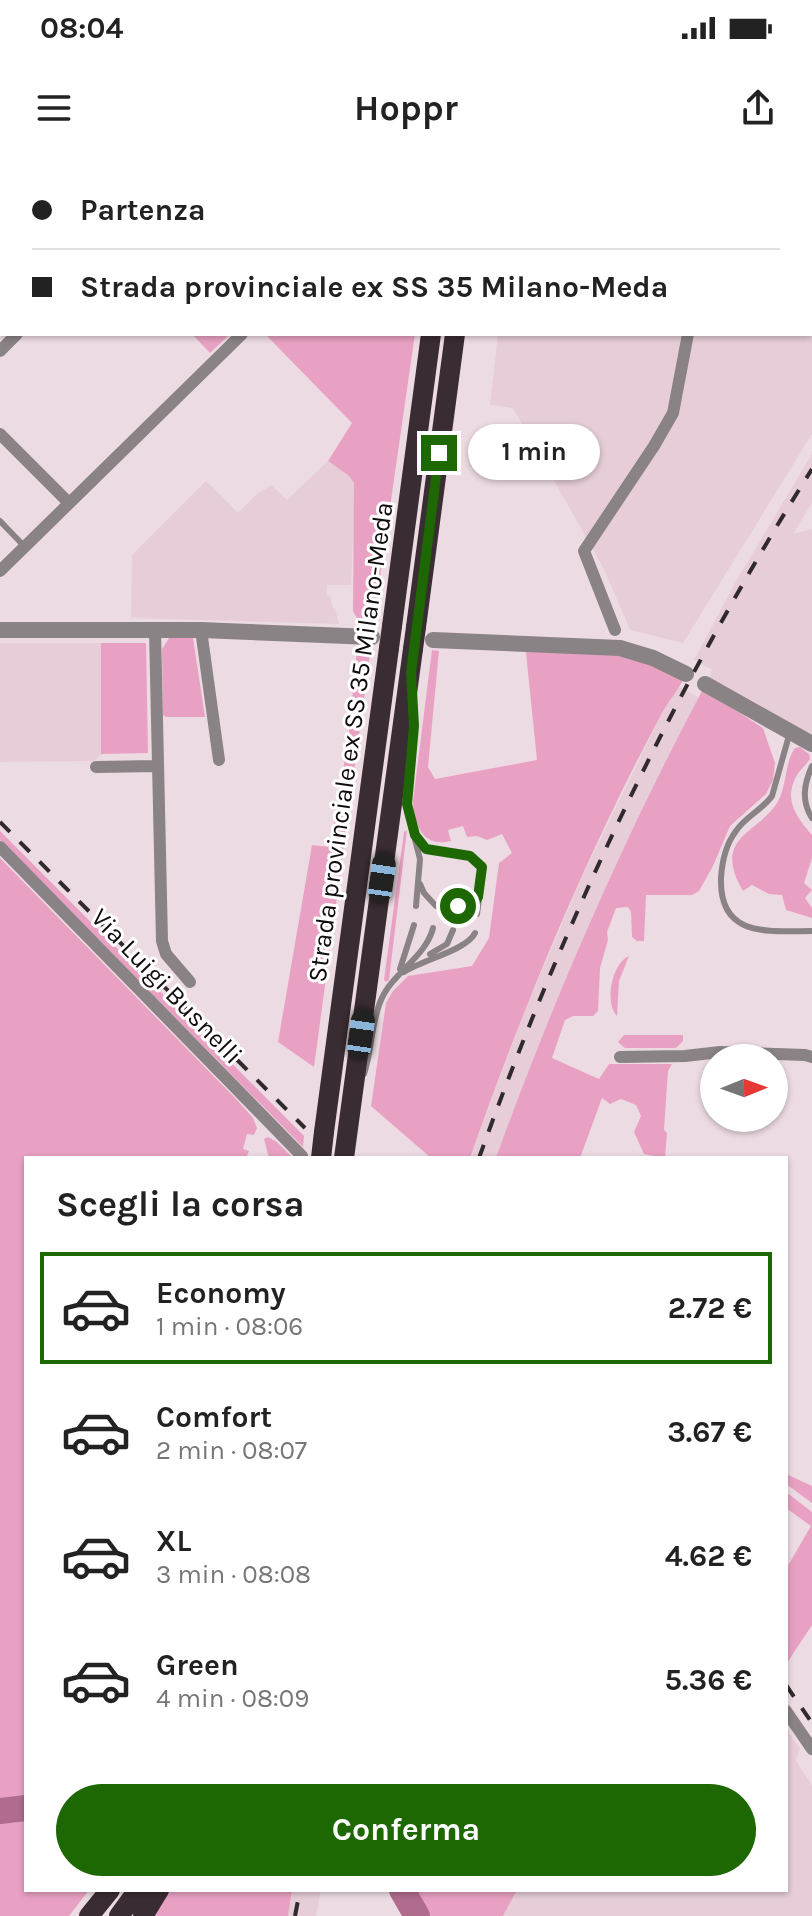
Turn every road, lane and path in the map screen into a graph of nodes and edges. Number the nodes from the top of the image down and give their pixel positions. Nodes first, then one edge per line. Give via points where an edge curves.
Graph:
1 (15, 336) edge
2 (240, 336) edge
3 (431, 336) edge
4 (455, 336) edge
5 (688, 336) edge
6 (0, 351) edge
7 (0, 434) edge
8 (69, 503) junction
9 (0, 521) edge
10 (25, 547) junction
11 (0, 571) edge
12 (0, 630) edge
13 (155, 630) junction
14 (201, 630) junction
15 (615, 630) dead end
16 (433, 640) dead end
17 (381, 643) junction
18 (412, 654) junction
19 (686, 674) dead end
20 (705, 684) dead end
21 (790, 732) junction
22 (812, 744) edge
23 (219, 760) dead end
24 (156, 766) junction
25 (812, 766) edge
26 (96, 767) dead end
27 (812, 818) edge
28 (415, 835) junction
29 (0, 847) edge
30 (420, 876) junction
31 (481, 889) junction
32 (416, 906) dead end
33 (436, 906) dead end
34 (456, 911) dead end
35 (477, 914) dead end
36 (414, 925) dead end
37 (433, 928) dead end
38 (453, 930) dead end
39 (812, 931) edge
40 (475, 933) dead end
41 (190, 982) dead end
42 (392, 983) junction
43 (620, 1057) dead end
44 (812, 1057) edge
45 (350, 1116) junction
46 (310, 1156) edge
47 (312, 1156) edge
48 (344, 1156) edge
49 (788, 1714) edge
50 (812, 1749) edge
51 (108, 1892) edge
52 (137, 1892) edge
53 (158, 1892) edge
54 (89, 1916) edge
55 (119, 1916) edge
56 (143, 1916) edge

1 - 6 street
2 - 8 street
3 - 17 highway, Strada provinciale ex SS 35 Milano-Meda, bridge via 392,626
4 - 18 highway, Strada provinciale ex SS 35 Milano-Meda, bridge
5 - 15 street via 673,413 584,551
7 - 8 street
8 - 10 street
9 - 10 lane
10 - 11 street
12 - 13 street
13 - 14 street
13 - 24 street
14 - 17 street
14 - 23 street
16 - 19 street via 620,648
17 - 47 highway, Strada provinciale ex SS 35 Milano-Meda, bridge via 324,1132
18 - 28 lane via 414,726 407,804
18 - 45 highway, Strada provinciale ex SS 35 Milano-Meda
20 - 21 street
21 - 22 street
21 - 39 lane via 772,796 735,831 728,845 721,891 738,923 763,930
24 - 26 street
24 - 41 street via 162,941 166,954
25 - 27 lane via 804,794
28 - 30 lane
28 - 31 lane via 430,851 475,859 482,871
29 - 46 street, Via Luigi Busnelli
30 - 32 lane
30 - 33 lane via 421,889
31 - 34 lane via 475,902 460,904
31 - 35 lane
36 - 42 lane
37 - 42 lane via 428,943
38 - 42 lane via 447,944 407,967
40 - 42 lane via 468,943 421,962
42 - 45 lane via 379,1006
43 - 44 street via 720,1052
45 - 48 highway, Strada provinciale ex SS 35 Milano-Meda
49 - 50 street
51 - 54 highway
52 - 55 highway
53 - 56 highway

